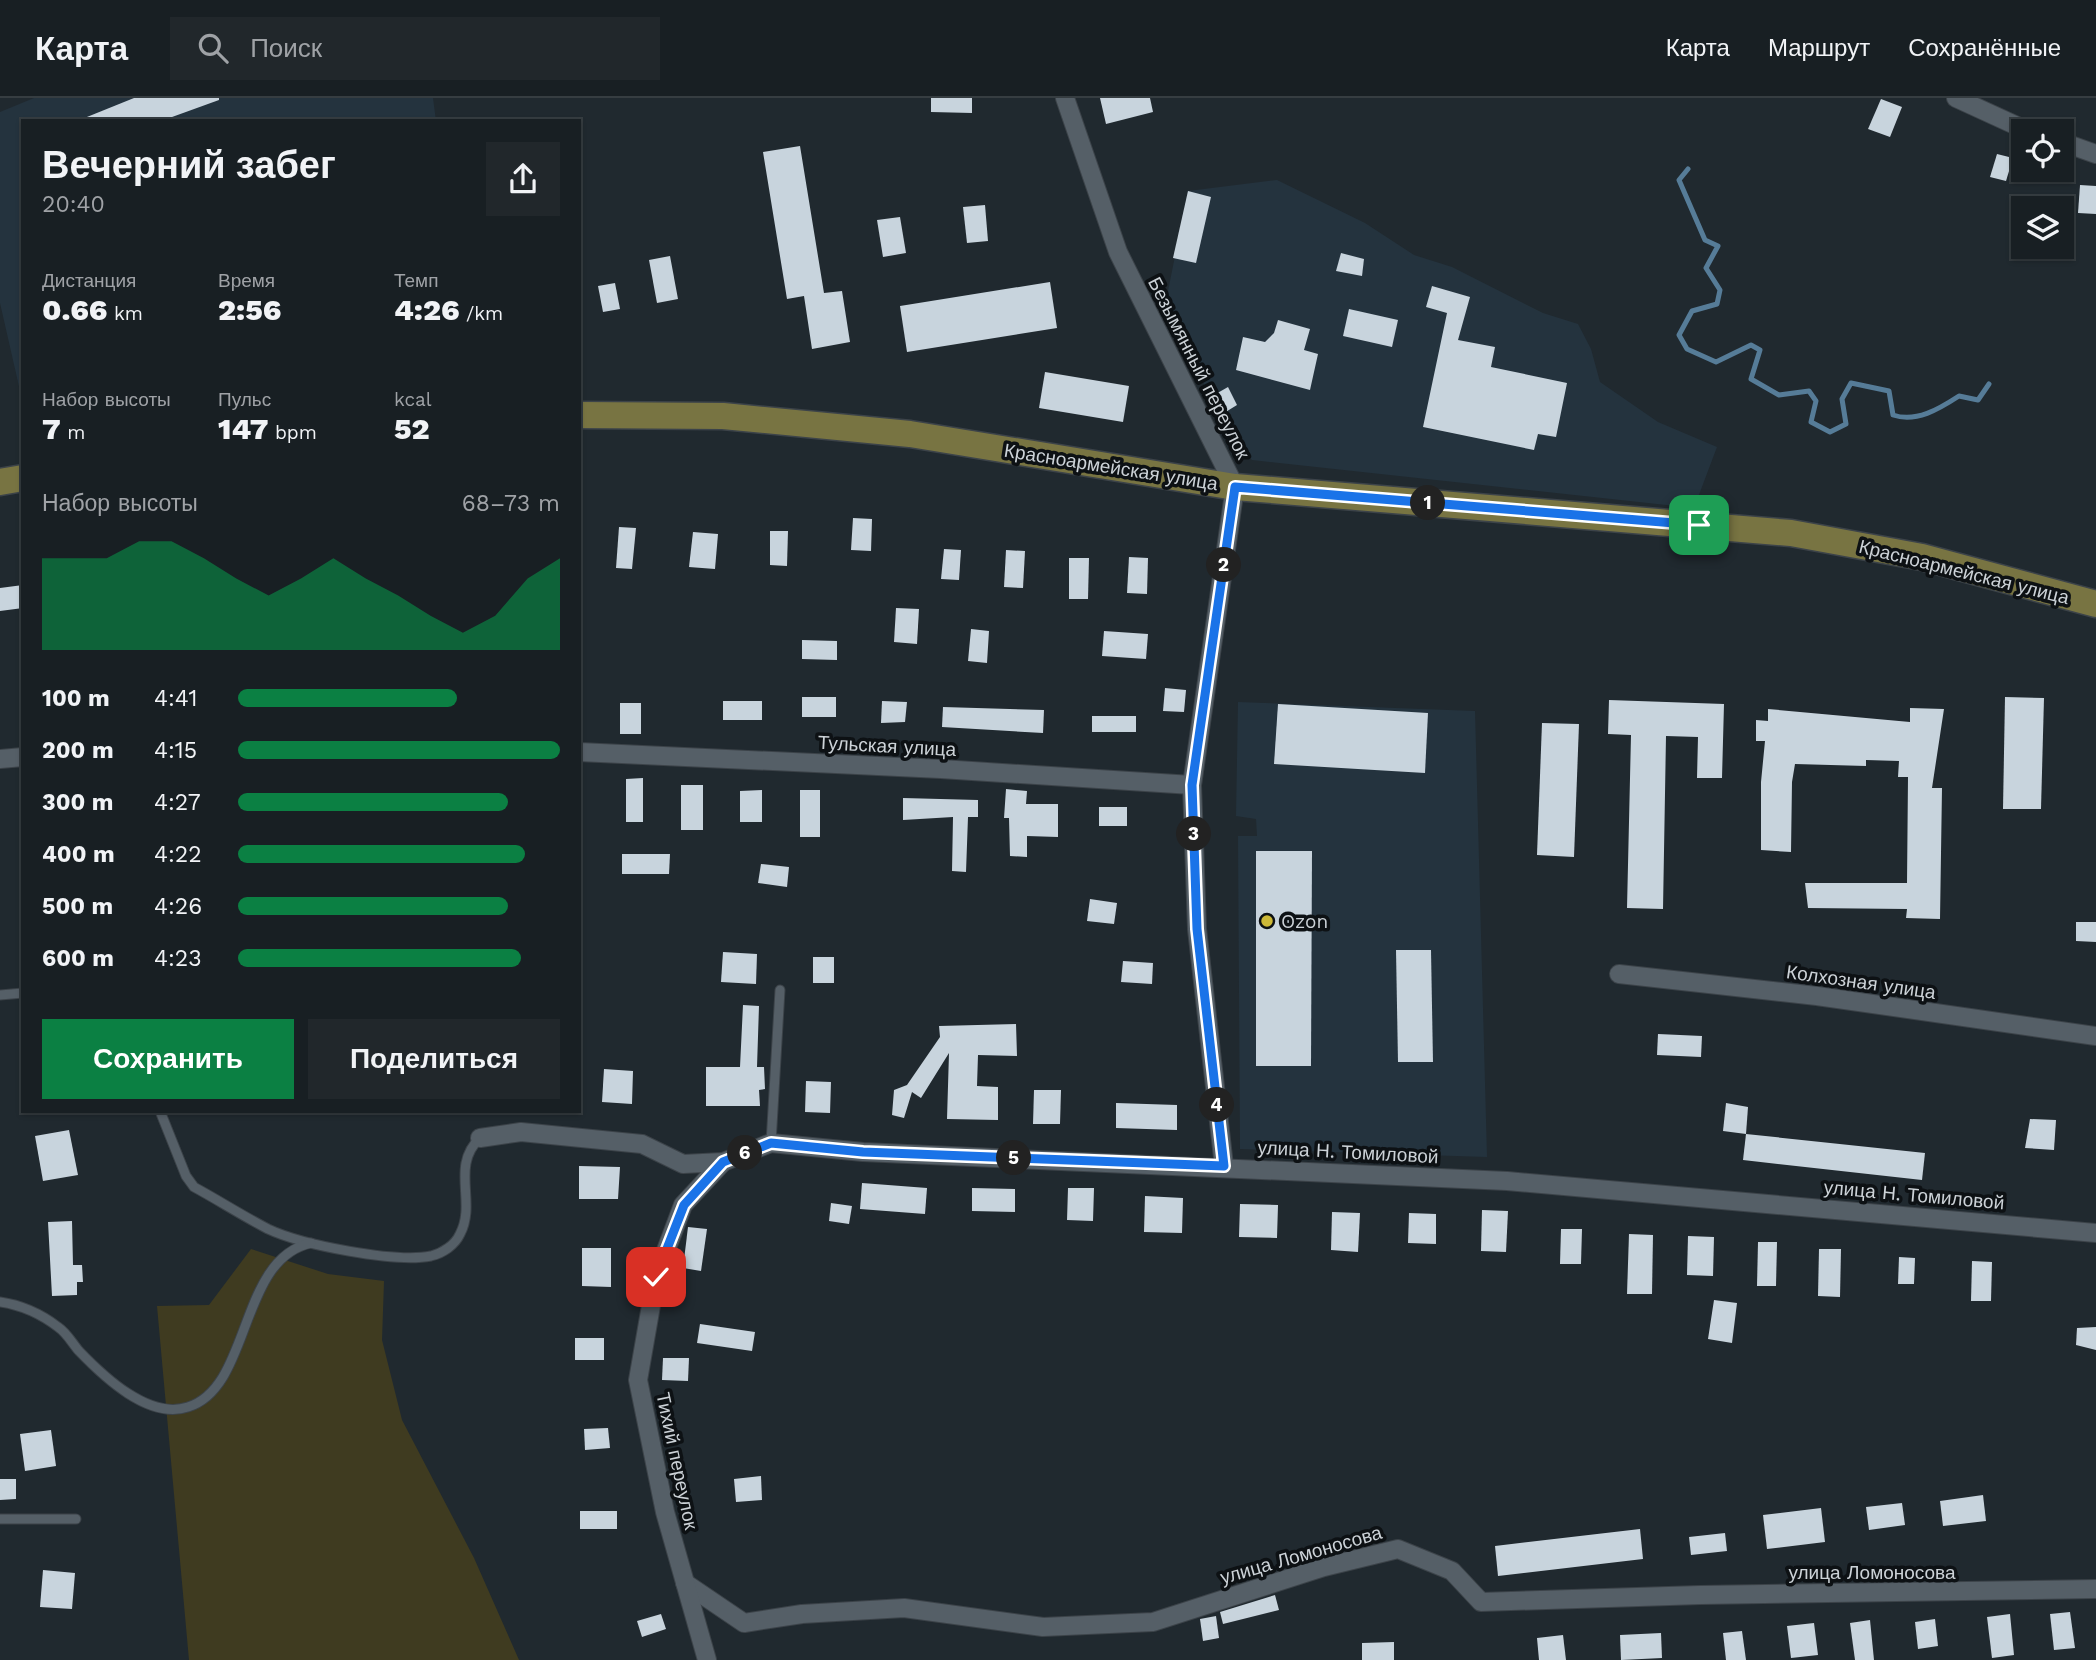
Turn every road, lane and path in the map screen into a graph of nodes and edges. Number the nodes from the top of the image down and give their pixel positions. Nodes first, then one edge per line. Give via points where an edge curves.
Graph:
1 (1065, 98) edge
2 (1956, 98) edge
3 (2011, 123) edge
4 (2074, 146) edge
5 (2096, 154) edge
6 (581, 415) edge
7 (21, 478) edge
8 (0, 482) edge
9 (1235, 487) junction
10 (2096, 604) edge
11 (581, 752) edge
12 (21, 757) edge
13 (0, 759) edge
14 (1192, 785) junction
15 (1619, 974) dead end
16 (780, 990) dead end
17 (21, 993) edge
18 (0, 995) edge
19 (2096, 1036) edge
20 (161, 1113) edge
21 (480, 1138) joint
22 (771, 1143) junction
23 (723, 1162) junction
24 (1224, 1166) junction
25 (2096, 1233) edge
26 (312, 1242) junction
27 (0, 1302) edge
28 (0, 1519) edge
29 (76, 1519) dead end
30 (685, 1583) junction
31 (2096, 1589) edge
32 (707, 1660) edge

1 - 9 street, Безымянный переулок via 1118,252
2 - 3 street
4 - 5 street
6 - 9 main road, Красноармейская улица via 723,416 910,434
7 - 8 main road
9 - 10 main road, Красноармейская улица via 1791,533 1922,558
9 - 14 street, Безымянный переулок
11 - 14 street, Тульская улица
12 - 13 street
14 - 24 street, Безымянный переулок via 1197,929
15 - 19 street, Колхозная улица via 1817,996
16 - 22 lane
17 - 18 lane
20 - 26 lane via 194,1186 270,1230
21 - 23 street, улица Н. Томиловой via 521,1132 642,1144 683,1164
21 - 26 lane via 471,1146 463,1168 466,1219 456,1243 419,1257 337,1250
22 - 23 street, улица Н. Томиловой
22 - 24 street, улица Н. Томиловой via 863,1152
23 - 30 street, Тихий переулок via 684,1205 656,1277 638,1380 664,1512
24 - 25 street, улица Н. Томиловой via 1521,1182
26 - 27 lane via 297,1246 277,1261 217,1383 203,1400 187,1408 139,1400 79,1351 61,1328 15,1304
28 - 29 lane
30 - 31 street, улица Ломоносова via 744,1623 802,1614 904,1608 1043,1628 1153,1622 1324,1567 1398,1549 1452,1571 1481,1602
30 - 32 street, Тихий переулок

